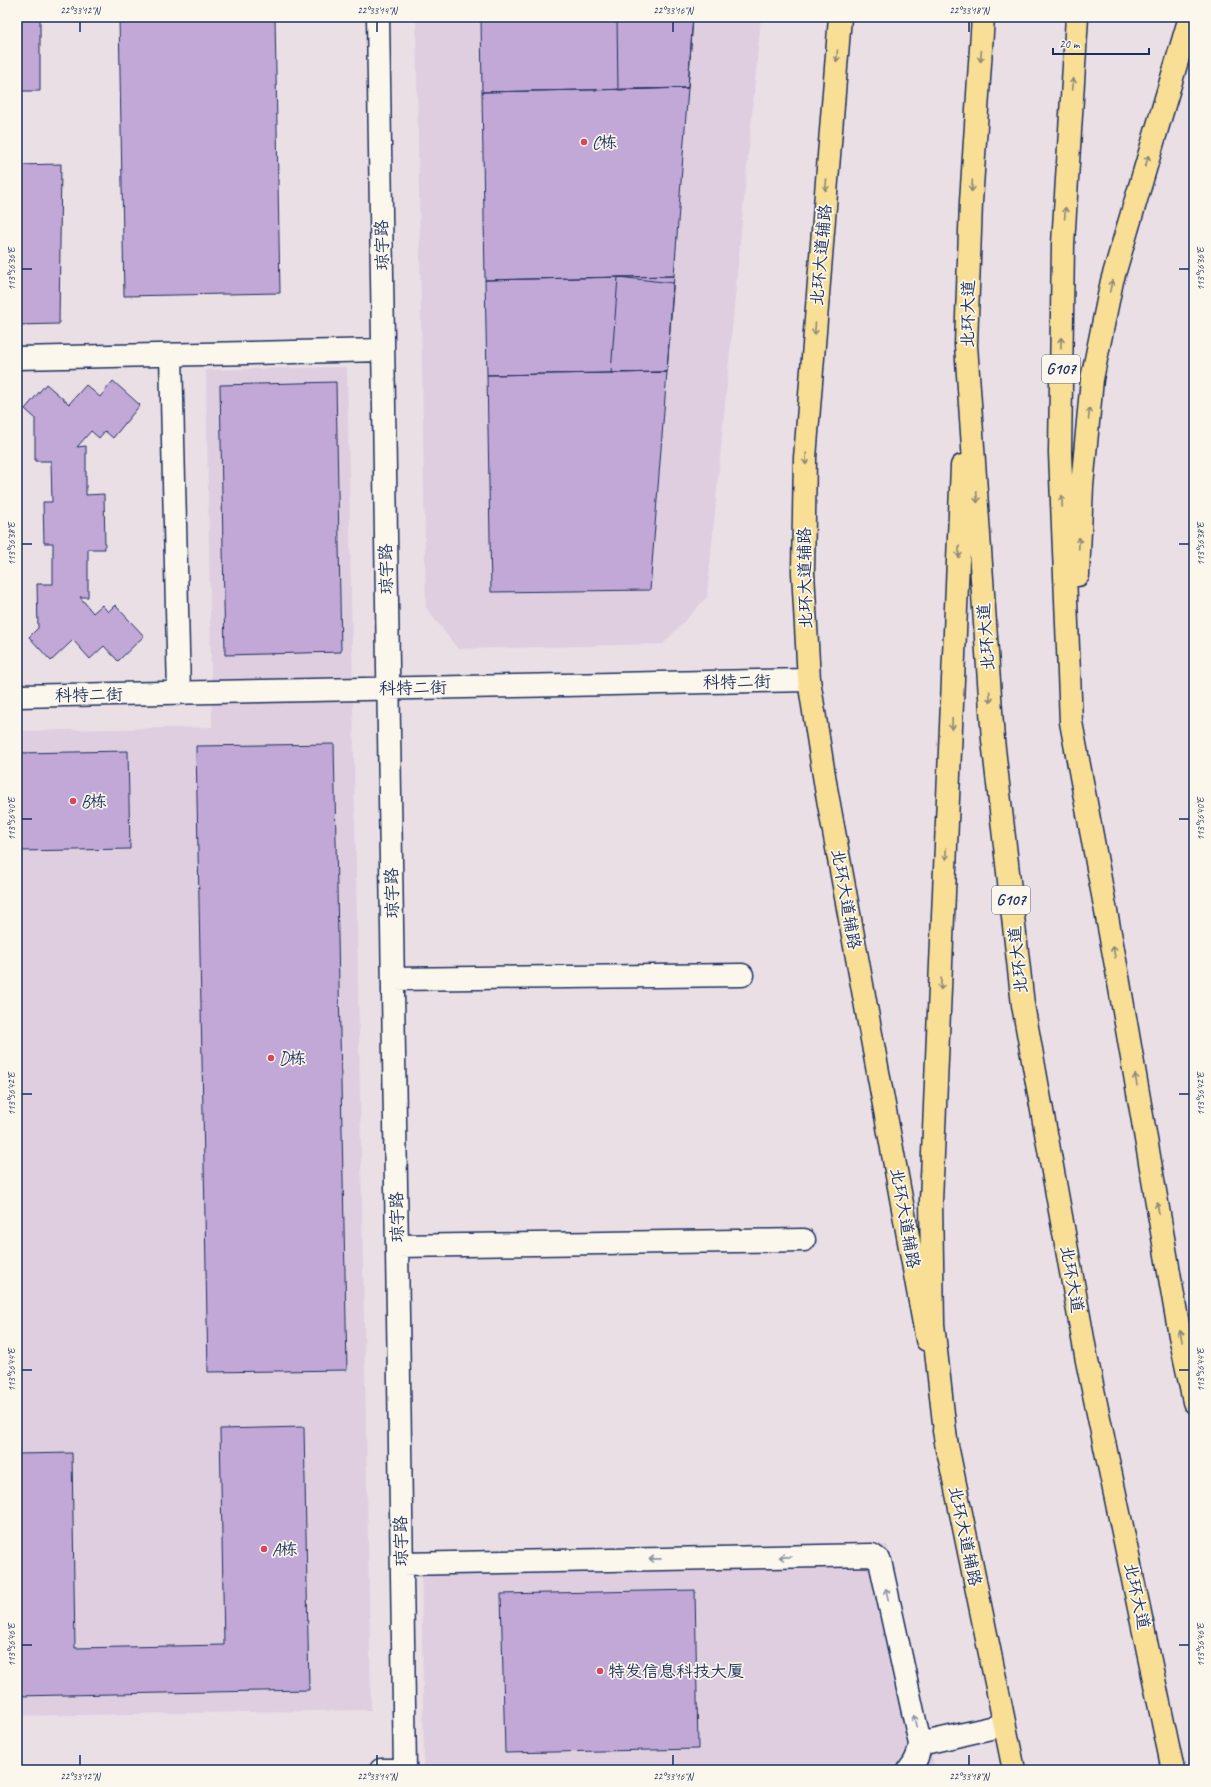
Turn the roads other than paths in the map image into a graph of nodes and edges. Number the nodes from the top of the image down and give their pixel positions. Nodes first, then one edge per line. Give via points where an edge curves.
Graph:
1 (378, 17) edge
2 (840, 17) edge
3 (983, 17) edge
4 (1077, 17) edge
5 (1190, 17) edge
6 (966, 345) junction
7 (383, 350) junction
8 (171, 355) junction
9 (17, 358) edge
10 (809, 680) junction
11 (388, 688) junction
12 (179, 693) junction
13 (17, 696) edge
14 (1071, 722) junction
15 (742, 975) dead end
16 (393, 979) junction
17 (804, 1240) dead end
18 (397, 1246) junction
19 (1194, 1402) edge
20 (947, 1450) junction
21 (402, 1564) junction
22 (1004, 1725) junction
23 (920, 1744) junction
24 (381, 1770) edge
25 (406, 1770) edge
26 (909, 1770) edge
27 (1014, 1770) edge
28 (1173, 1770) edge

1 - 7 street, 琼宇路
2 -> 10 main road, 北环大道辅路 via 806,458 803,572
3 -> 6 main road, 北环大道 / G107 via 971,202
14 -> 4 main road, G107 via 1060,453 1063,244
14 -> 5 main road via 1082,486 1092,379 1112,281
6 -> 20 main road via 959,571 931,1201 933,1324
6 -> 28 main road, 北环大道 / G107 via 993,740 1023,1005 1087,1361
7 - 8 street
7 - 11 street, 琼宇路
8 - 9 street
8 - 12 street
10 - 11 street, 科特二街
10 - 20 main road, 北环大道辅路 via 830,811
11 - 12 street, 科特二街
11 - 16 street, 琼宇路
12 - 13 street, 科特二街
19 -> 14 main road, G107 via 1180,1336
15 - 16 street
16 - 18 street, 琼宇路
17 - 18 street
18 - 21 street, 琼宇路
20 - 22 main road, 北环大道辅路
23 -> 21 street via 880,1561 872,1555
21 - 25 street, 琼宇路
22 - 23 street
22 - 27 main road, 北环大道辅路
23 - 26 street via 919,1754
24 - 25 street

